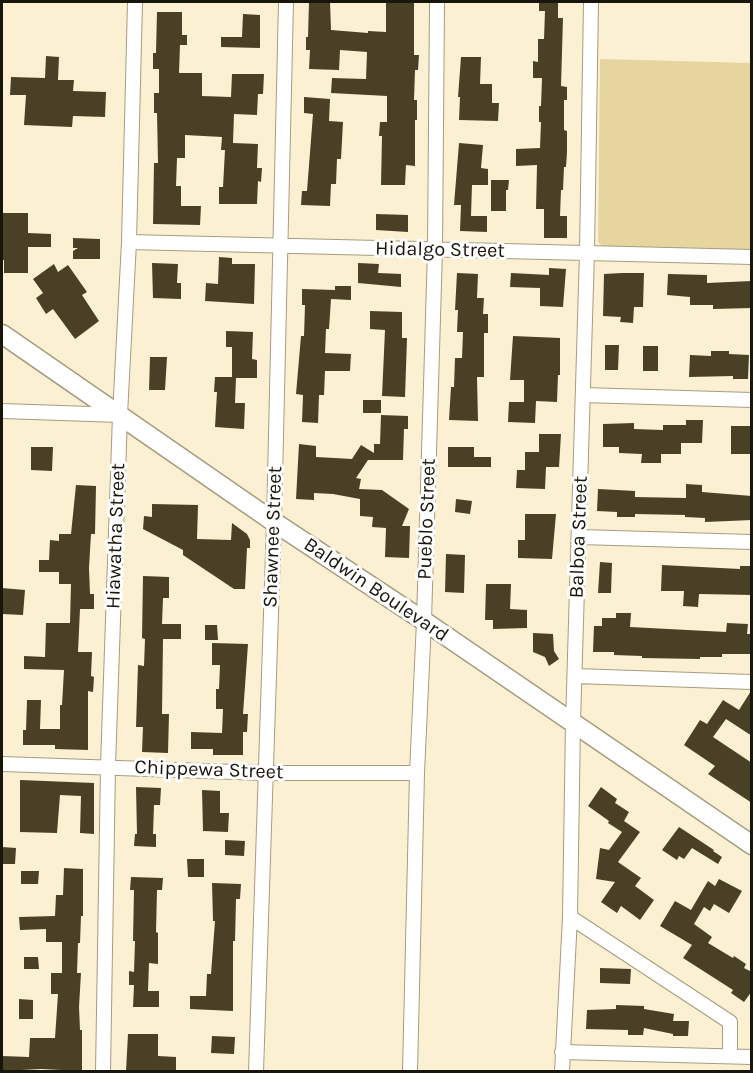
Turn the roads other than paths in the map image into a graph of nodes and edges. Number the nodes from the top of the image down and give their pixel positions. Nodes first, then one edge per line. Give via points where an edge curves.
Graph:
1 (135, 2) edge
2 (286, 2) edge
3 (438, 2) edge
4 (591, 2) edge
5 (129, 242) junction
6 (280, 246) junction
7 (435, 250) junction
8 (587, 252) junction
9 (752, 257) edge
10 (2, 334) edge
11 (583, 395) junction
12 (752, 400) edge
13 (2, 411) edge
14 (120, 415) junction
15 (274, 522) junction
16 (580, 537) junction
17 (752, 542) edge
18 (424, 621) junction
19 (575, 676) junction
20 (752, 682) edge
21 (573, 723) junction
22 (2, 764) edge
23 (108, 766) junction
24 (264, 773) junction
25 (417, 773) junction
26 (752, 845) edge
27 (570, 917) junction
28 (562, 1052) junction
29 (730, 1056) junction
30 (752, 1057) edge
31 (103, 1071) edge
32 (256, 1071) edge
33 (410, 1071) edge
34 (562, 1071) edge

1 - 5 street, Hiawatha Street
2 - 6 street, Shawnee Street
3 - 7 street, Pueblo Street
4 - 8 street, Balboa Street
5 - 6 street, Hidalgo Street
5 - 14 street, Hiawatha Street
6 - 7 street, Hidalgo Street
6 - 15 street, Shawnee Street
7 - 8 street, Hidalgo Street
7 - 18 street, Pueblo Street
8 - 9 street, Hidalgo Street
8 - 11 street, Balboa Street
10 - 14 main road, Baldwin Boulevard
11 - 12 street
11 - 16 street, Balboa Street
13 - 14 street
14 - 15 main road, Baldwin Boulevard
14 - 23 street, Hiawatha Street
15 - 18 main road, Baldwin Boulevard
15 - 24 street, Shawnee Street
16 - 17 street
16 - 19 street, Balboa Street
18 - 21 main road, Baldwin Boulevard
18 - 25 street, Pueblo Street
19 - 20 street
19 - 21 street, Balboa Street
21 - 26 main road, Baldwin Boulevard
21 - 27 street, Balboa Street
22 - 23 street, Chippewa Street
23 - 24 street, Chippewa Street
23 - 31 street, Hiawatha Street
24 - 25 street, Chippewa Street
24 - 32 street, Shawnee Street
25 - 33 street, Pueblo Street
27 - 28 street, Balboa Street
27 - 29 street via 730,1022
28 - 29 street
28 - 34 street, Balboa Street
29 - 30 street

